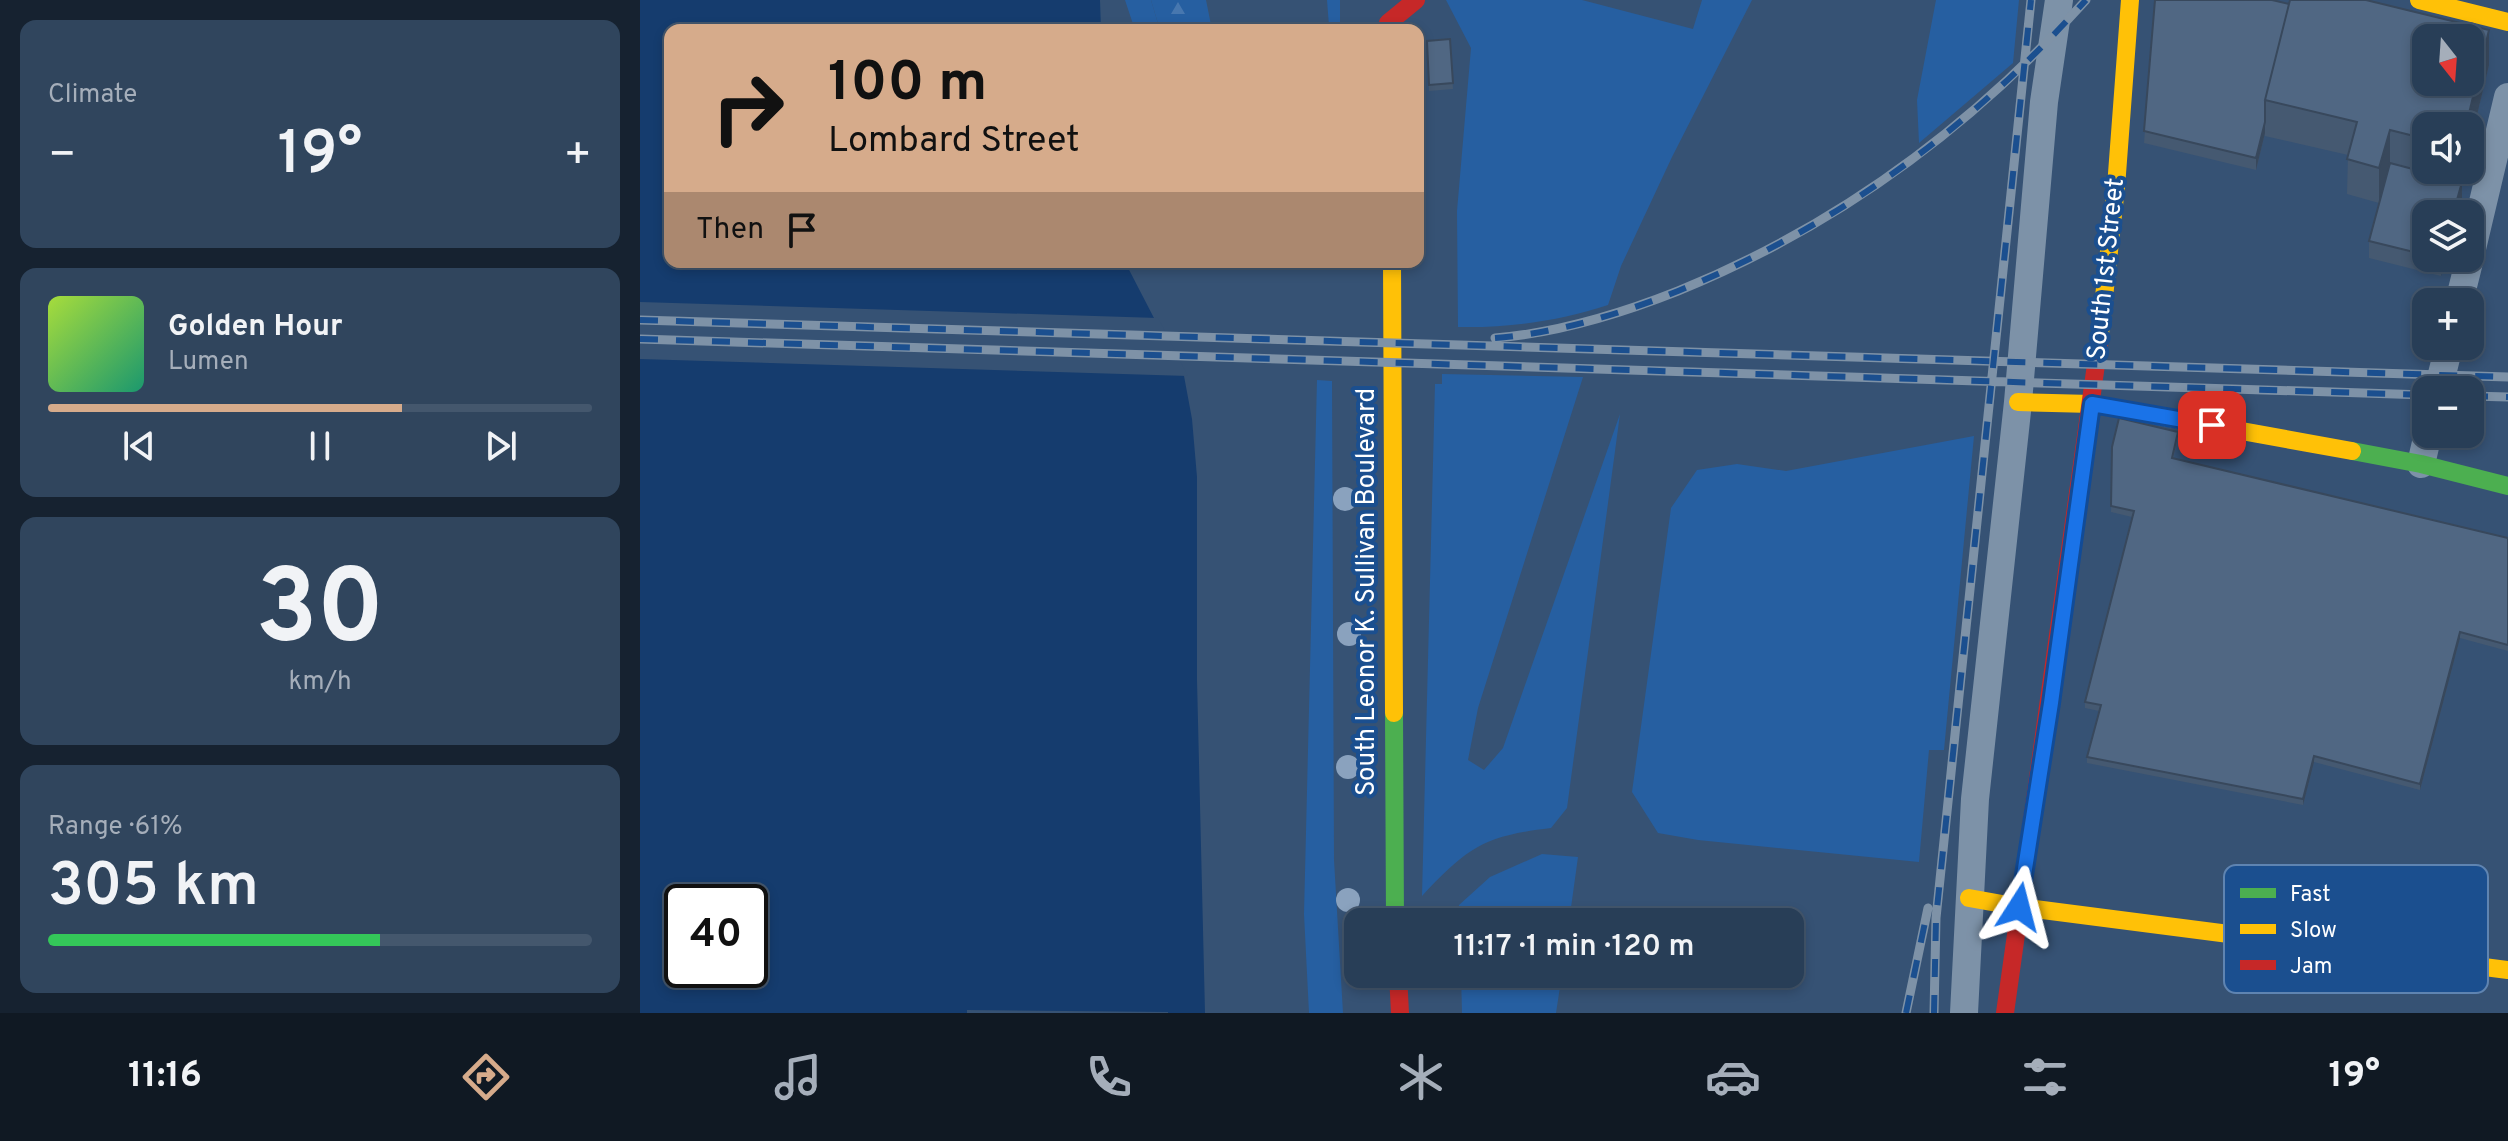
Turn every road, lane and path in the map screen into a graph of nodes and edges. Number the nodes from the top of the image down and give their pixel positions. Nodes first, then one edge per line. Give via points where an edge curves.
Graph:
1 (1390, 0) edge
2 (1416, 0) edge
3 (2059, 0) edge
4 (2130, 0) edge
5 (2419, 0) edge
6 (2508, 22) edge
7 (1388, 24) edge
8 (1391, 24) edge
9 (2508, 97) edge
10 (2484, 200) edge
11 (1392, 268) edge
12 (2018, 402) junction
13 (2092, 404) junction
14 (2425, 448) edge
15 (2421, 464) junction
16 (2508, 486) edge
17 (1969, 898) junction
18 (2019, 907) junction
19 (1395, 908) edge
20 (2224, 933) edge
21 (2488, 967) edge
22 (2508, 970) edge
23 (1399, 988) edge
24 (1400, 1013) edge
25 (1964, 1013) edge
26 (2005, 1013) edge

1 - 7 street
2 - 8 street
3 - 12 street via 2044,102
4 - 13 street, South 1st Street
5 - 6 street
9 - 10 street
11 - 19 street, South Leonor K. Sullivan Boulevard
12 - 13 street
12 - 17 street
13 - 15 street
13 - 18 street, South 1st Street
14 - 15 street
15 - 16 street
17 - 18 street
17 - 25 street
18 - 20 street
18 - 26 street, South 1st Street
21 - 22 street
23 - 24 street

